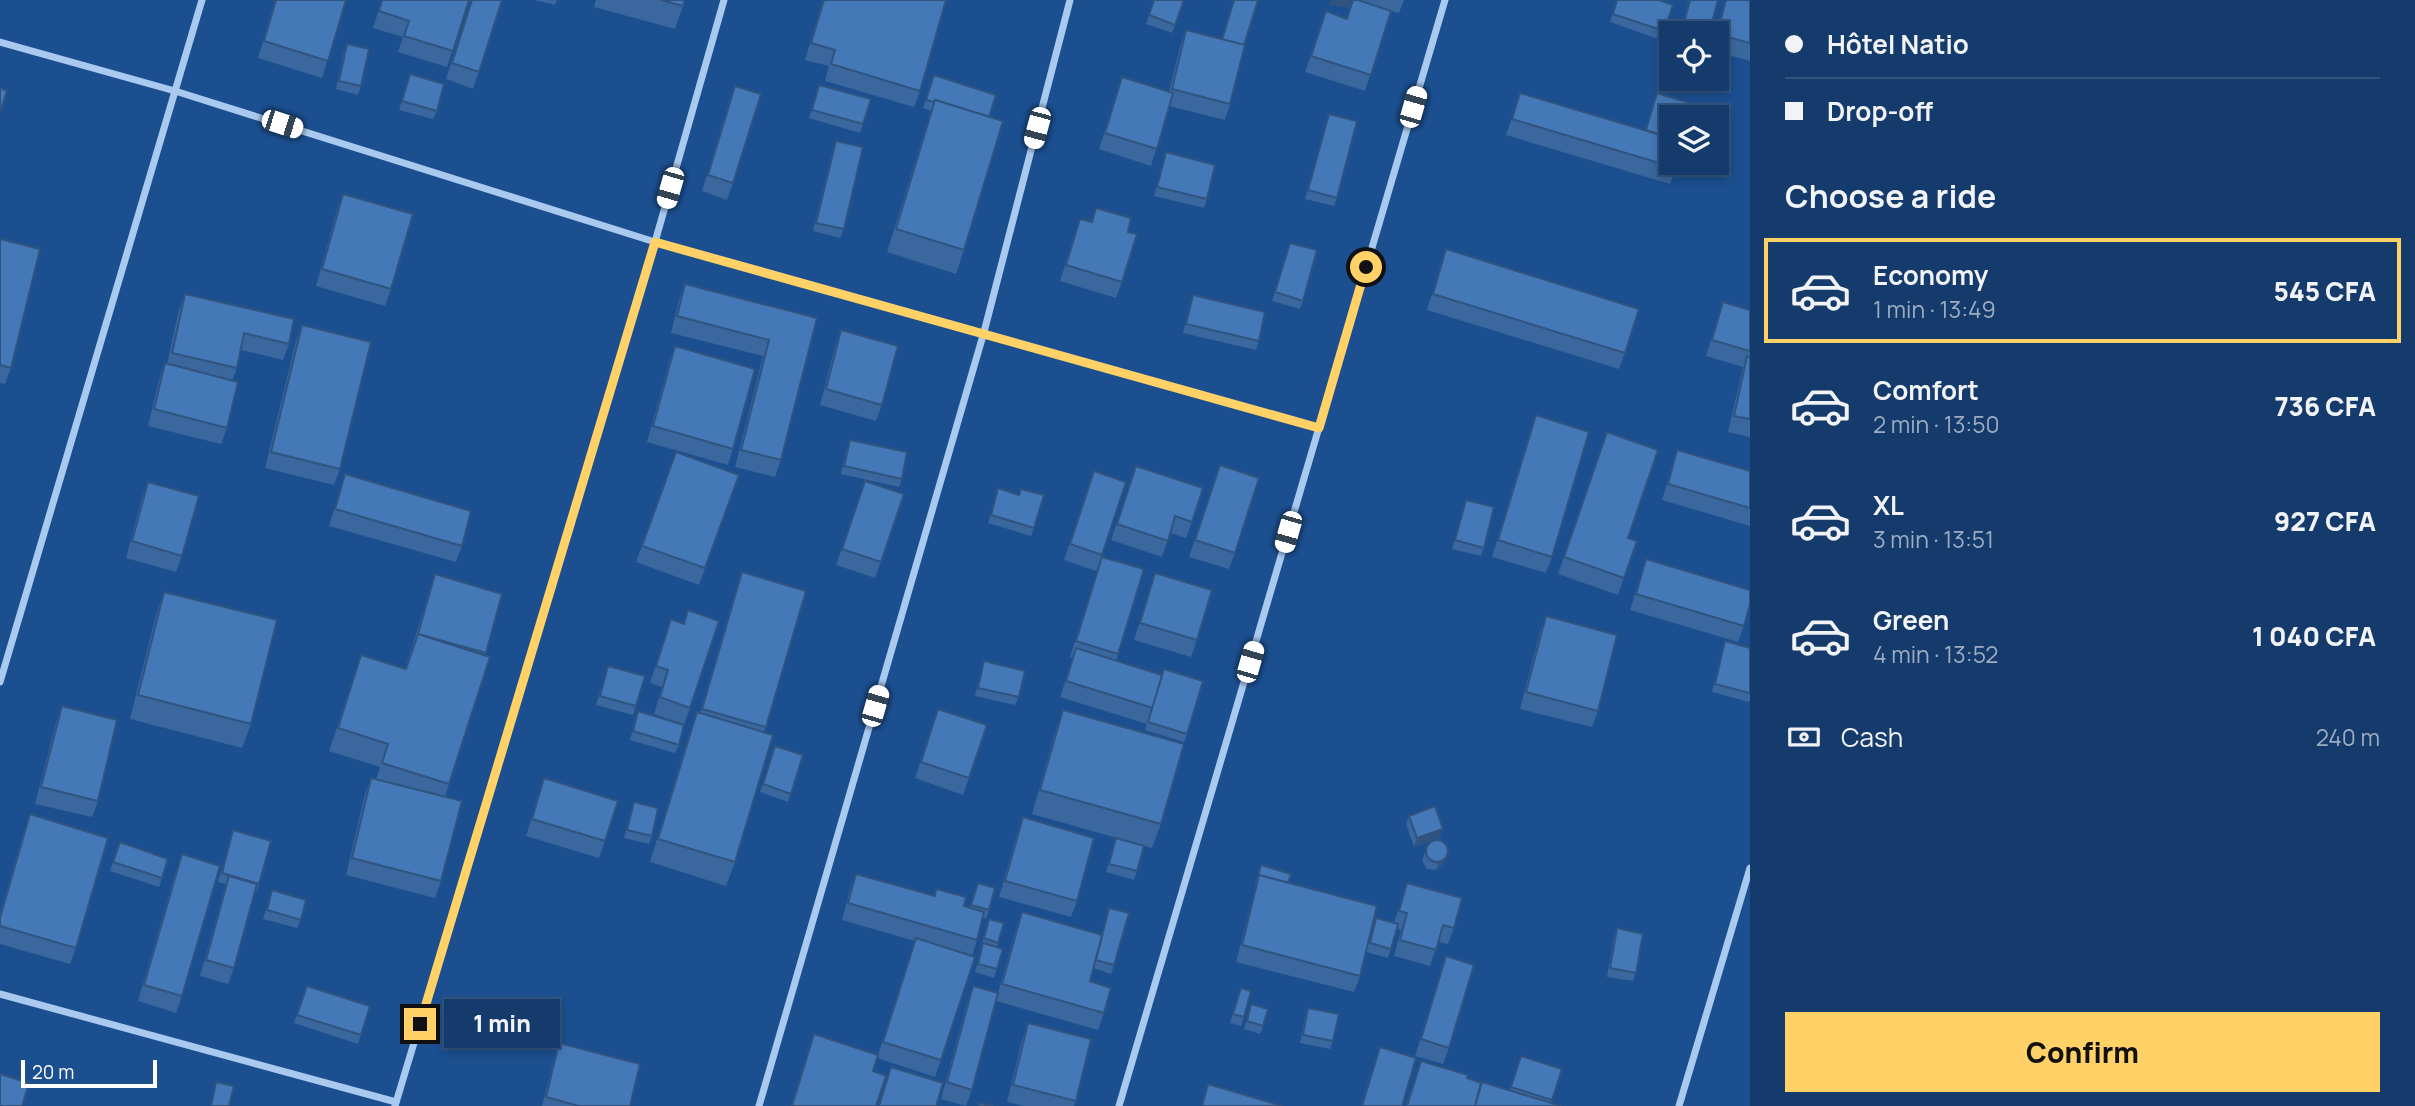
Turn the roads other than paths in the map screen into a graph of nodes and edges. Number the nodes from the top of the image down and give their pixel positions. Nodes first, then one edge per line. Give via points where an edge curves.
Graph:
1 (202, 0) edge
2 (724, 0) edge
3 (1070, 0) edge
4 (1445, 0) edge
5 (0, 42) edge
6 (175, 91) junction
7 (655, 242) junction
8 (984, 332) junction
9 (1319, 428) junction
10 (0, 682) edge
11 (1750, 868) edge
12 (0, 994) edge
13 (396, 1104) edge
14 (759, 1106) edge
15 (1119, 1106) edge
16 (1679, 1106) edge

1 - 6 street
2 - 7 street
3 - 8 street
4 - 9 street
5 - 6 street
6 - 7 street
6 - 10 street
7 - 8 street
7 - 13 street
8 - 9 street
8 - 14 street
9 - 15 street
11 - 16 street
12 - 13 street

